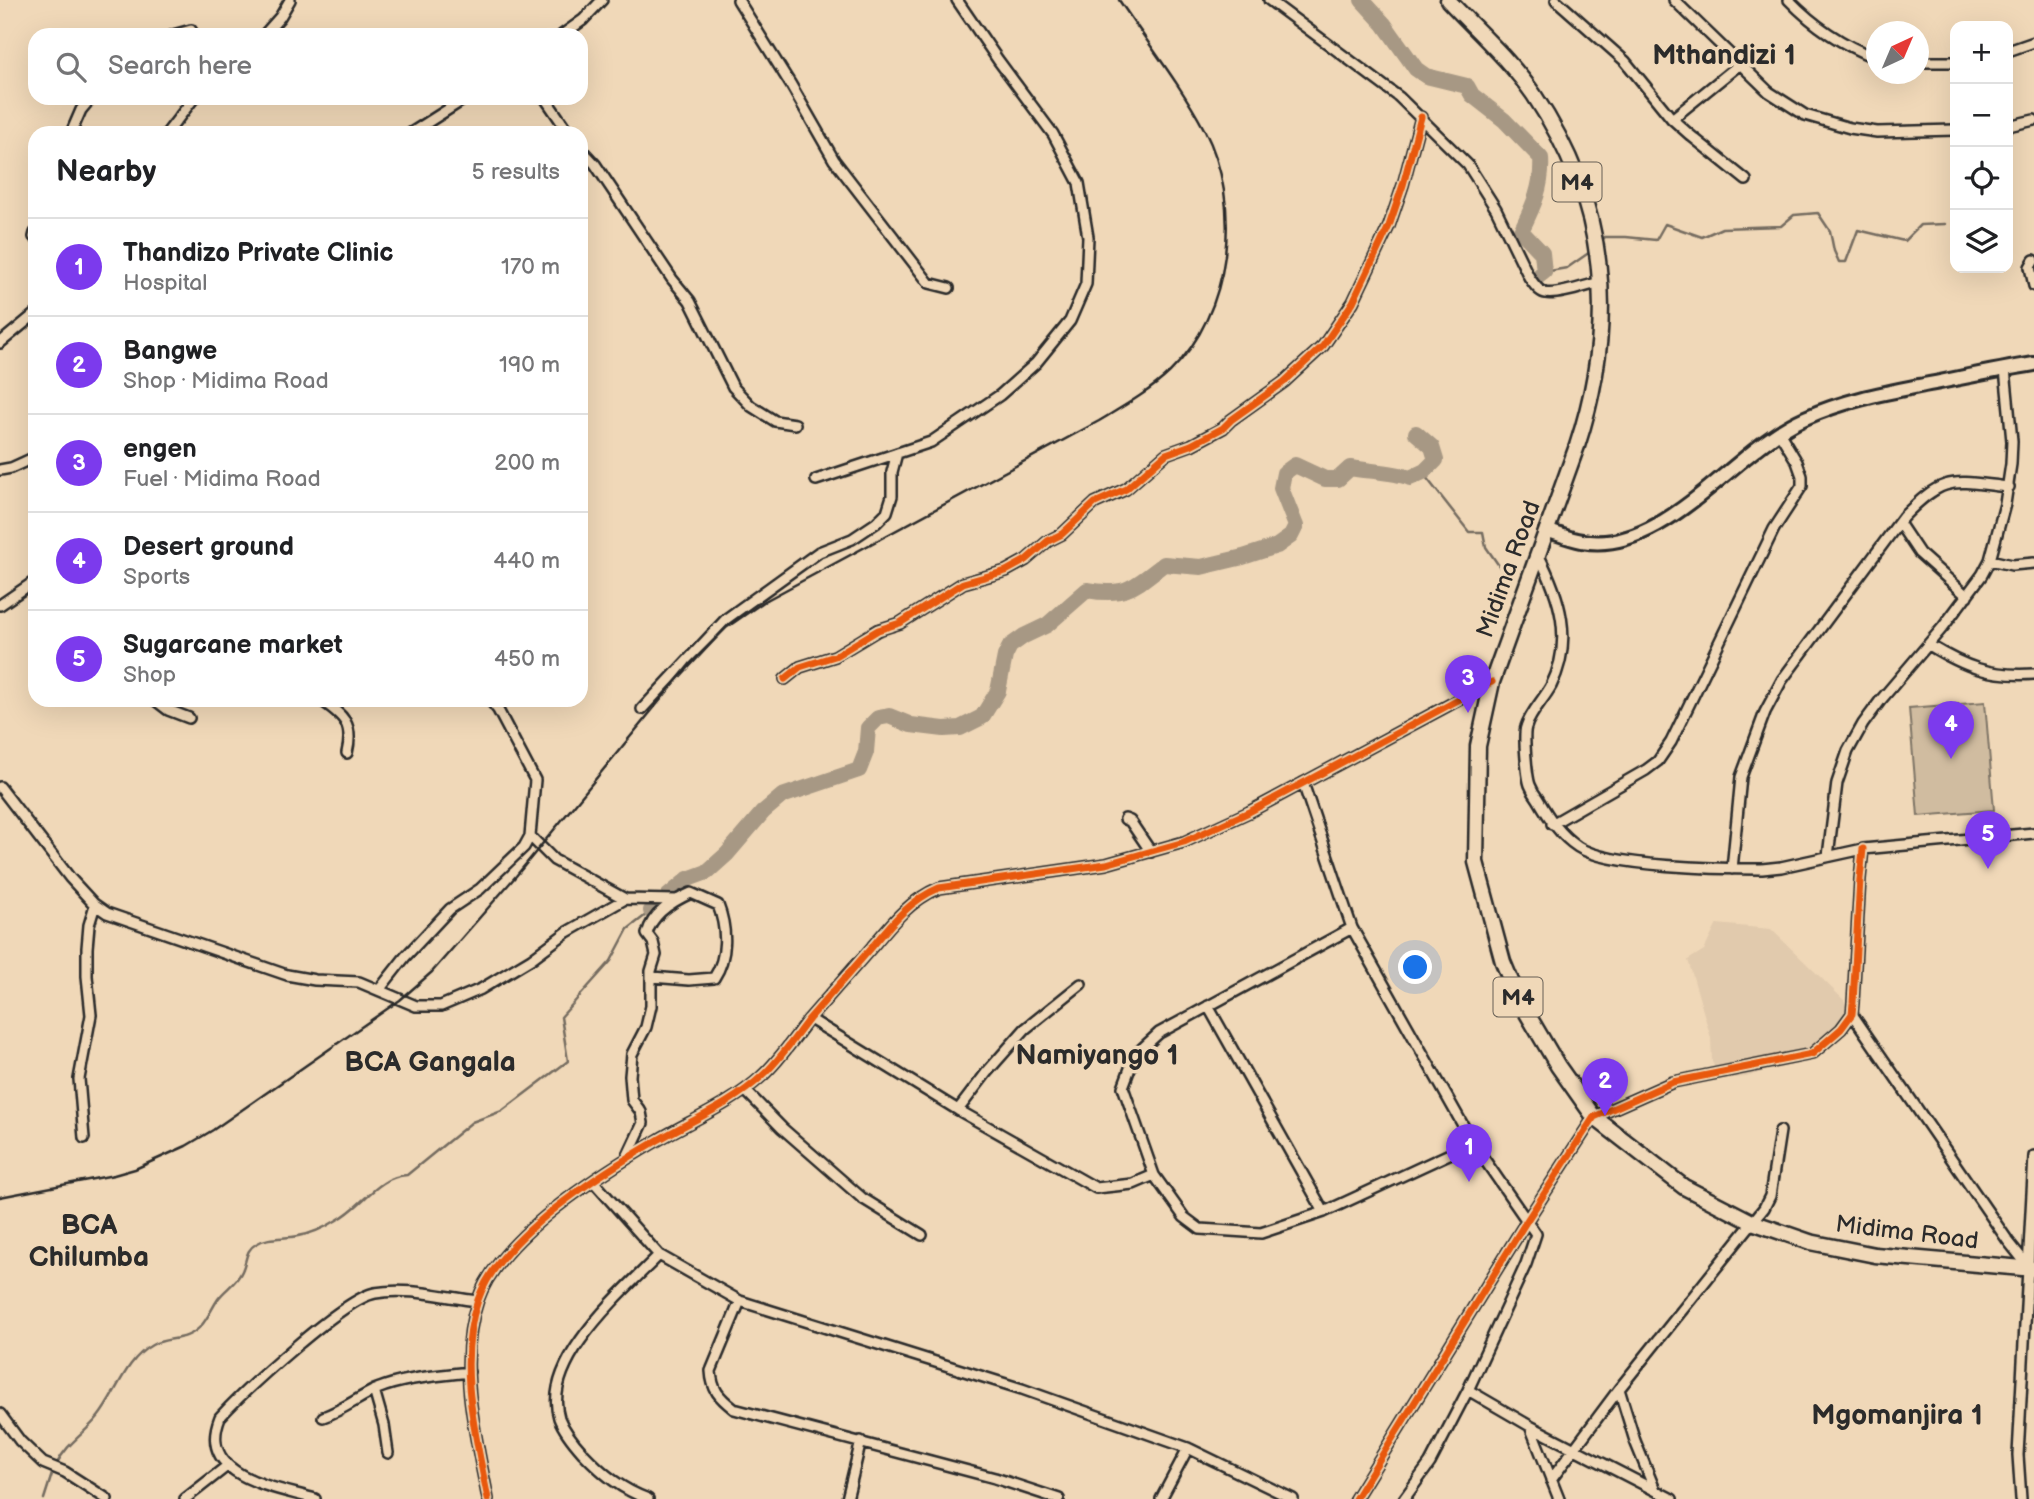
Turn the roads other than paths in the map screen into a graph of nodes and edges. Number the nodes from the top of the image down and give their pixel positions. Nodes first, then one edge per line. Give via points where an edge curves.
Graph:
1 (290, 0) edge
2 (602, 0) edge
3 (738, 0) edge
4 (957, 0) edge
5 (1269, 0) edge
6 (1448, 0) edge
7 (1556, 0) edge
8 (1674, 0) edge
9 (1789, 0) edge
10 (269, 28) edge
11 (572, 28) edge
12 (2034, 43) edge
13 (2013, 49) edge
14 (1866, 54) edge
15 (1929, 62) edge
16 (1950, 62) edge
17 (1740, 64) junction
18 (85, 105) edge
19 (181, 105) edge
20 (188, 105) edge
21 (455, 105) edge
22 (550, 105) edge
23 (180, 114) junction
24 (1421, 117) junction
25 (1672, 119) junction
26 (2034, 120) edge
27 (2013, 125) edge
28 (74, 126) edge
29 (172, 126) edge
30 (422, 126) edge
31 (564, 126) edge
32 (1950, 130) edge
33 (588, 156) edge
34 (1746, 180) dead end
35 (2034, 260) edge
36 (1601, 282) junction
37 (2034, 286) edge
38 (949, 288) dead end
39 (28, 320) edge
40 (0, 343) edge
41 (2034, 364) edge
42 (2006, 369) junction
43 (795, 424) dead end
44 (1779, 432) junction
45 (897, 453) junction
46 (28, 460) edge
47 (0, 470) edge
48 (816, 480) dead end
49 (2009, 487) junction
50 (1899, 523) junction
51 (1546, 530) junction
52 (1538, 553) junction
53 (1990, 560) junction
54 (2034, 563) edge
55 (28, 586) edge
56 (1967, 596) junction
57 (0, 606) edge
58 (1929, 645) junction
59 (2034, 674) edge
60 (785, 679) dead end
61 (1492, 682) junction
62 (164, 707) edge
63 (329, 707) edge
64 (496, 707) edge
65 (642, 709) dead end
66 (189, 718) dead end
67 (346, 753) dead end
68 (1303, 783) junction
69 (0, 787) edge
70 (1125, 819) dead end
71 (1552, 824) junction
72 (2034, 833) edge
73 (530, 836) junction
74 (1863, 849) junction
75 (1151, 852) junction
76 (1828, 856) junction
77 (1732, 869) junction
78 (625, 898) junction
79 (676, 900) junction
80 (95, 905) junction
81 (1352, 928) junction
82 (652, 977) junction
83 (1080, 984) dead end
84 (379, 989) junction
85 (1209, 1006) junction
86 (1852, 1014) junction
87 (810, 1019) junction
88 (744, 1090) junction
89 (958, 1110) junction
90 (1594, 1117) junction
91 (1780, 1131) dead end
92 (85, 1138) dead end
93 (1473, 1143) junction
94 (2034, 1156) edge
95 (624, 1161) junction
96 (1154, 1175) junction
97 (593, 1181) junction
98 (1324, 1212) junction
99 (1526, 1222) junction
100 (1752, 1222) junction
101 (922, 1235) dead end
102 (659, 1255) junction
103 (2030, 1268) edge
104 (477, 1301) junction
105 (740, 1301) junction
106 (469, 1372) junction
107 (1619, 1388) junction
108 (374, 1390) junction
109 (1468, 1390) junction
110 (0, 1414) edge
111 (323, 1417) dead end
112 (1530, 1426) junction
113 (861, 1441) junction
114 (1576, 1447) junction
115 (1188, 1448) junction
116 (388, 1453) dead end
117 (227, 1466) junction
118 (1551, 1480) junction
119 (1655, 1490) junction
120 (107, 1499) edge
121 (186, 1499) edge
122 (315, 1499) edge
123 (488, 1499) edge
124 (648, 1499) edge
125 (847, 1499) edge
126 (1059, 1499) edge
127 (1161, 1499) edge
128 (1293, 1499) edge
129 (1355, 1499) edge
130 (1404, 1499) edge
131 (1559, 1499) edge
132 (1672, 1499) edge
133 (2021, 1499) edge

1 - 10 street
2 - 11 street
3 - 38 street via 834,160 929,283
4 - 45 street via 1053,134 1079,183 1087,237 1086,285 1070,321 1036,363 1000,395 931,442
5 - 24 street
6 - 36 main road, Midima Road / M4 via 1513,68 1552,125 1584,197
7 - 25 street via 1625,61
8 - 17 street
9 - 14 street via 1830,36
12 - 13 street
15 - 16 street
17 - 25 street
17 - 32 street via 1787,106 1827,122 1877,132
18 - 28 street
19 - 23 street
20 - 23 street
21 - 30 street
22 - 31 street
23 - 29 street
24 - 36 street via 1484,188 1536,287 1555,293
24 - 60 street via 1389,226 1353,302 1323,346 1284,382 1223,428 1166,454 1126,489 1096,503 1026,560 1006,571 962,583 900,623 878,630 835,656 800,667
25 - 34 street
26 - 27 street
33 - 43 street via 690,301 733,387 775,421
35 - 37 street
36 - 51 main road, Midima Road / M4 via 1596,375 1582,430
39 - 40 street
41 - 42 street
42 - 44 street via 1832,407
42 - 49 street via 2012,441
44 - 51 street via 1672,515 1633,538 1581,541
44 - 71 street via 1797,462 1802,486 1774,529 1671,741 1646,770
45 - 48 street
45 - 65 street via 887,512 852,539 819,552 726,619
46 - 47 street
49 - 50 street via 1946,483 1923,497
49 - 53 street
50 - 56 street via 1919,554
50 - 77 street via 1782,680 1765,712 1741,776
51 - 52 main road, Midima Road / M4
52 - 61 main road, Midima Road / M4
52 - 71 street via 1555,589 1563,619 1562,639 1552,684 1525,728 1529,784
53 - 54 street
53 - 56 street
55 - 57 street
56 - 58 street
58 - 59 street via 1988,673
58 - 76 street via 1880,701 1848,751 1837,783
61 - 68 street
61 - 90 main road, Midima Road / M4 via 1478,746 1476,862 1503,962 1518,998
62 - 66 street
63 - 67 street via 349,730
64 - 73 street via 535,780
68 - 75 street via 1217,828
68 - 81 street
69 - 80 street
70 - 75 street
71 - 77 street via 1580,848 1615,860
72 - 74 street
73 - 78 street via 554,860
73 - 84 street via 524,848 480,889 450,909
74 - 76 street
74 - 86 street
75 - 87 street via 1106,864 960,884 928,893 904,911
76 - 77 street via 1781,867
78 - 79 street
78 - 84 street via 456,1001 416,1006
79 - 82 street via 650,923 647,934 656,955
79 - 82 street via 691,893 718,905 723,961 714,978 706,981
80 - 84 street via 117,918 287,975 359,982
80 - 92 street via 87,948 90,1015 79,1077
81 - 85 street
81 - 93 street
82 - 95 street via 649,1017 632,1054 630,1076 632,1100 643,1123
83 - 89 street via 1025,1029
85 - 96 street via 1159,1033 1135,1055 1123,1087
85 - 98 street
86 - 90 street via 1812,1054 1673,1082
86 - 103 street
87 - 88 street via 767,1071
87 - 89 street
88 - 95 street
88 - 101 street via 862,1198
89 - 96 street via 1096,1188 1133,1184
90 - 99 street
90 - 100 main road, Midima Road / M4 via 1684,1186
91 - 100 street via 1770,1196
93 - 98 street
93 - 99 street
94 - 103 street
95 - 97 street
96 - 98 street via 1184,1217 1200,1229 1261,1233
97 - 102 street
97 - 104 street via 526,1234 488,1278
99 - 109 street via 1536,1234 1526,1264
99 - 129 street
100 - 103 main road, Midima Road / M4 via 1810,1242 1875,1255
100 - 107 street
102 - 105 street
102 - 124 street via 585,1334 558,1393 560,1419 573,1443 604,1476
103 - 133 street via 2018,1455
104 - 106 street
104 - 117 street via 388,1292 372,1293 351,1303 220,1417 216,1444
105 - 113 street via 711,1371 716,1394 734,1409
105 - 115 street via 1022,1389
106 - 108 street via 405,1380
106 - 123 street
107 - 114 street
107 - 119 street
108 - 111 street
108 - 116 street
109 - 112 street
109 - 130 street via 1430,1463
110 - 120 street via 43,1462
112 - 114 street
112 - 118 street
113 - 125 street
113 - 126 street
114 - 118 street
114 - 119 street
115 - 127 street
115 - 128 street
117 - 121 street
117 - 122 street via 244,1478
118 - 131 street
119 - 132 street

